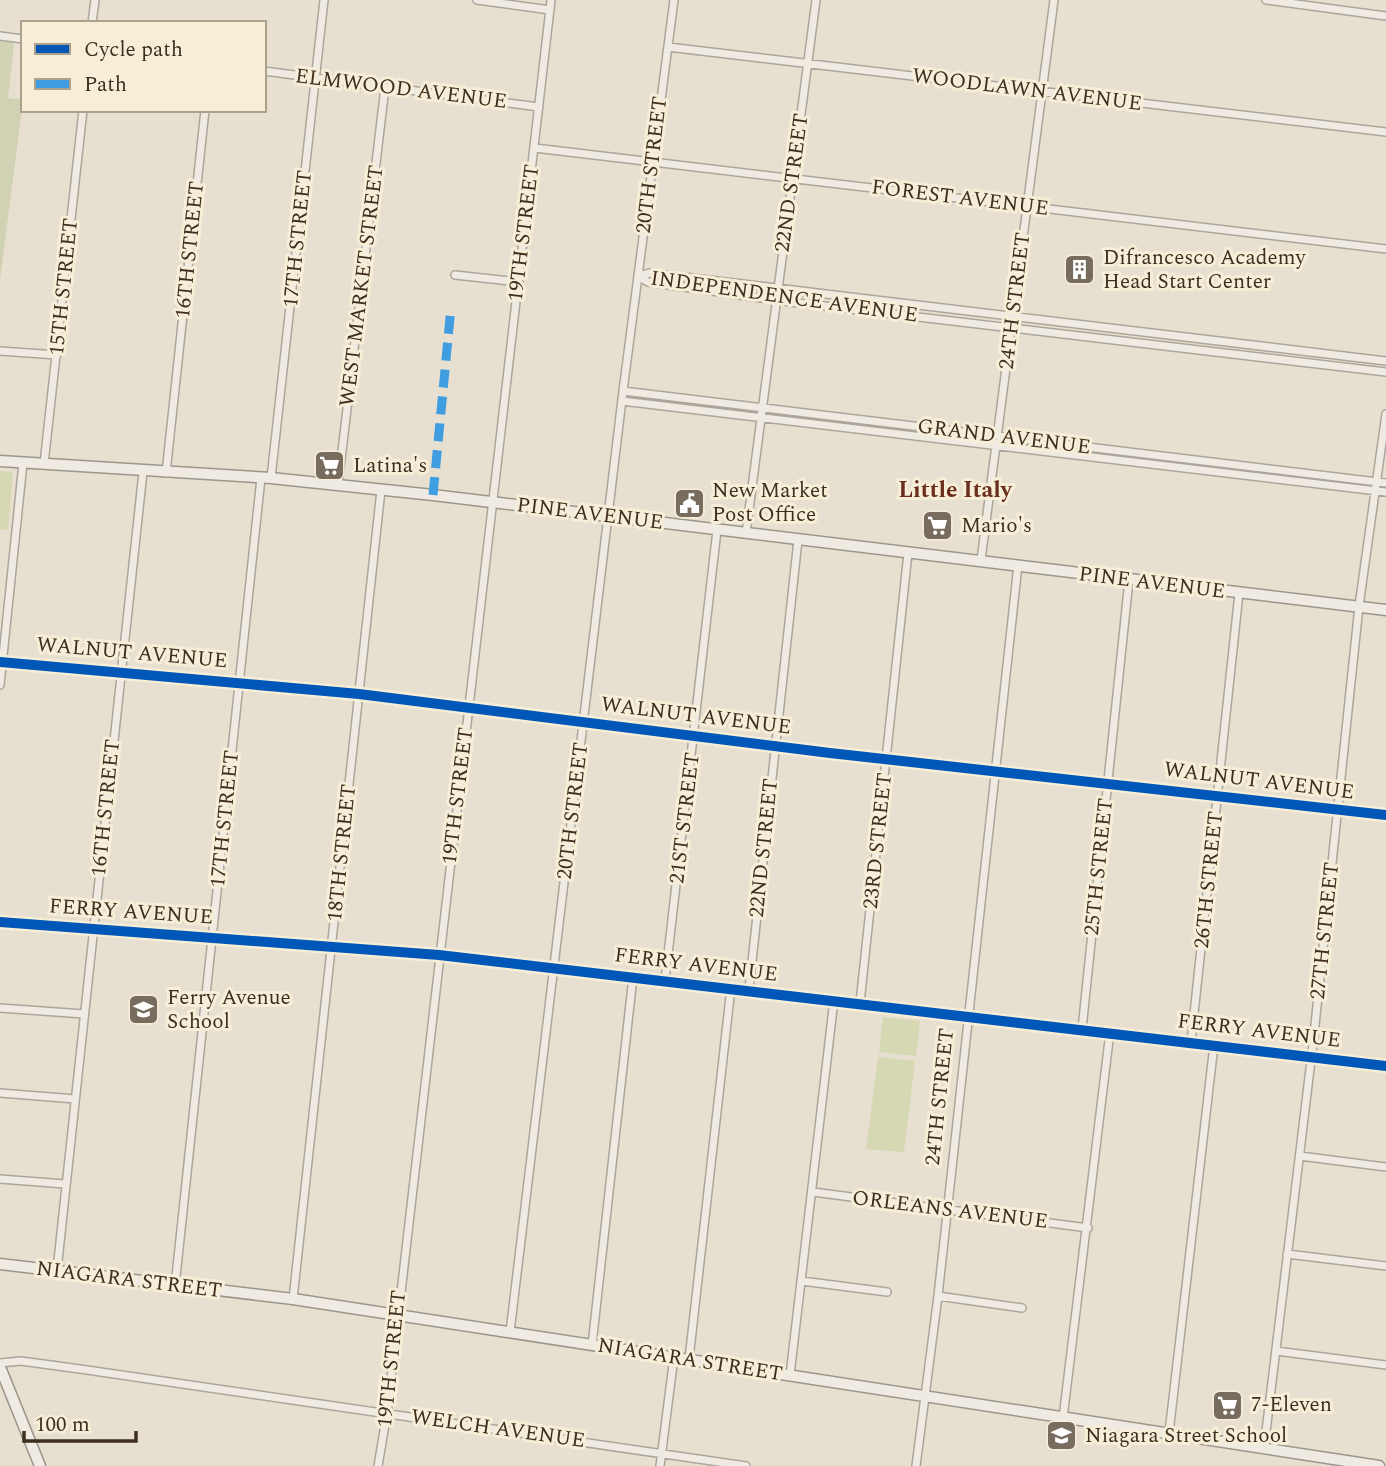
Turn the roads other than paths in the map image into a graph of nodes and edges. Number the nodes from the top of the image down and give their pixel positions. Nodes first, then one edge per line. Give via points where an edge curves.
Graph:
1 (94, 0) edge
2 (324, 0) edge
3 (477, 0) edge
4 (551, 0) edge
5 (674, 0) edge
6 (816, 0) edge
7 (1054, 0) edge
8 (1266, 0) edge
9 (550, 10) junction
10 (1386, 16) edge
11 (92, 21) edge
12 (0, 36) edge
13 (21, 39) edge
14 (668, 47) junction
15 (808, 65) junction
16 (266, 71) edge
17 (316, 78) junction
18 (385, 87) junction
19 (1042, 92) junction
20 (539, 107) junction
21 (83, 112) edge
22 (205, 112) edge
23 (1386, 132) edge
24 (535, 148) junction
25 (653, 161) junction
26 (793, 178) junction
27 (1027, 206) junction
28 (1386, 249) edge
29 (455, 275) dead end
30 (638, 275) junction
31 (519, 282) junction
32 (778, 289) junction
33 (777, 300) junction
34 (1013, 317) junction
35 (1012, 327) junction
36 (0, 351) edge
37 (57, 355) junction
38 (1386, 361) edge
39 (1386, 372) edge
40 (623, 391) junction
41 (622, 401) junction
42 (762, 413) junction
43 (1386, 414) edge
44 (998, 436) junction
45 (997, 445) junction
46 (0, 461) edge
47 (23, 463) junction
48 (44, 464) junction
49 (143, 472) junction
50 (166, 473) junction
51 (266, 478) junction
52 (338, 485) junction
53 (1380, 485) edge
54 (381, 490) junction
55 (1386, 492) edge
56 (491, 502) junction
57 (607, 516) junction
58 (717, 530) junction
59 (746, 533) junction
60 (798, 540) junction
61 (908, 553) junction
62 (981, 560) junction
63 (1018, 565) junction
64 (1129, 580) junction
65 (1239, 593) junction
66 (1359, 606) junction
67 (1386, 610) edge
68 (1, 662) edge
69 (121, 670) junction
70 (239, 681) junction
71 (0, 685) edge
72 (359, 694) junction
73 (468, 709) junction
74 (583, 721) junction
75 (694, 735) junction
76 (776, 745) junction
77 (887, 758) junction
78 (998, 770) junction
79 (1108, 783) junction
80 (1218, 796) junction
81 (1338, 810) junction
82 (1386, 815) edge
83 (0, 922) edge
84 (92, 929) junction
85 (212, 937) junction
86 (332, 945) junction
87 (439, 955) junction
88 (554, 968) junction
89 (633, 976) junction
90 (665, 980) junction
91 (732, 988) junction
92 (749, 989) junction
93 (834, 1000) junction
94 (860, 1003) junction
95 (0, 1008) edge
96 (84, 1014) junction
97 (968, 1016) junction
98 (1082, 1029) junction
99 (1110, 1032) junction
100 (1191, 1042) junction
101 (1214, 1045) junction
102 (1312, 1057) junction
103 (1386, 1066) edge
104 (0, 1093) edge
105 (75, 1099) junction
106 (1300, 1156) junction
107 (1386, 1167) edge
108 (0, 1179) edge
109 (65, 1184) junction
110 (813, 1192) junction
111 (947, 1209) junction
112 (1088, 1228) junction
113 (1287, 1254) junction
114 (0, 1264) edge
115 (1386, 1266) edge
116 (57, 1270) junction
117 (802, 1281) junction
118 (175, 1286) junction
119 (887, 1292) dead end
120 (938, 1296) junction
121 (293, 1299) junction
122 (1022, 1308) dead end
123 (396, 1315) junction
124 (510, 1332) junction
125 (592, 1345) junction
126 (1276, 1351) junction
127 (674, 1357) junction
128 (689, 1359) junction
129 (0, 1365) edge
130 (1386, 1365) edge
131 (790, 1375) junction
132 (2, 1380) edge
133 (924, 1395) junction
134 (387, 1413) junction
135 (1063, 1418) junction
136 (1169, 1433) junction
137 (1264, 1448) junction
138 (661, 1453) junction
139 (1313, 1461) edge
140 (40, 1466) edge
141 (378, 1466) edge
142 (660, 1466) edge
143 (746, 1466) edge
144 (916, 1466) edge
145 (1379, 1466) edge

1 - 11 street
2 - 17 street, 17TH STREET
3 - 9 street
4 - 9 street, 19TH STREET
5 - 14 street, 20TH STREET
6 - 15 street, 22ND STREET
7 - 19 street, 24TH STREET
8 - 10 street
9 - 20 street, 19TH STREET
12 - 13 street
14 - 15 street, WOODLAWN AVENUE
14 - 25 street, 20TH STREET
15 - 19 street, WOODLAWN AVENUE
15 - 26 street, 22ND STREET
16 - 17 street, ELMWOOD AVENUE
17 - 18 street, ELMWOOD AVENUE
17 - 51 street, 17TH STREET
18 - 20 street, ELMWOOD AVENUE
18 - 52 street, WEST MARKET STREET
19 - 23 street, WOODLAWN AVENUE
19 - 27 street, 24TH STREET
20 - 24 street, 19TH STREET
21 - 37 street, 15TH STREET
22 - 50 street, 16TH STREET
24 - 25 street, FOREST AVENUE
24 - 31 street, 19TH STREET
25 - 26 street, FOREST AVENUE
25 - 30 street, 20TH STREET
26 - 27 street, FOREST AVENUE
26 - 32 street, 22ND STREET
27 - 28 street, FOREST AVENUE
27 - 34 street, 24TH STREET
29 - 31 street
30 - 32 street, INDEPENDENCE AVENUE
30 - 33 street, INDEPENDENCE AVENUE via 648,282
30 - 40 street, 20TH STREET
31 - 56 street, 19TH STREET
32 - 33 street, 22ND STREET
32 - 34 street, INDEPENDENCE AVENUE
33 - 35 street, INDEPENDENCE AVENUE
33 - 42 street, 22ND STREET
34 - 35 street, 24TH STREET
34 - 38 street, INDEPENDENCE AVENUE
35 - 39 street, INDEPENDENCE AVENUE
35 - 44 street, 24TH STREET
36 - 37 street
37 - 48 street, 15TH STREET
40 - 41 street, 20TH STREET
40 - 42 street, GRAND AVENUE
41 - 42 street
41 - 57 street, 20TH STREET
42 - 44 street, GRAND AVENUE
42 - 45 street
42 - 59 street, 22ND STREET
43 - 53 street, 27TH STREET
44 - 45 street, 24TH STREET
44 - 53 street, GRAND AVENUE
45 - 53 street
45 - 62 street, 24TH STREET
46 - 47 street, PINE AVENUE
47 - 48 street, PINE AVENUE
47 - 68 street
48 - 49 street, PINE AVENUE
49 - 50 street, PINE AVENUE
49 - 69 street, 16TH STREET
50 - 51 street, PINE AVENUE
51 - 52 street, PINE AVENUE
51 - 70 street, 17TH STREET
52 - 54 street, PINE AVENUE
53 - 55 street
53 - 66 street, 27TH STREET
54 - 56 street, PINE AVENUE
54 - 72 street, 18TH STREET
56 - 57 street, PINE AVENUE
56 - 73 street, 19TH STREET
57 - 58 street, PINE AVENUE
57 - 74 street, 20TH STREET
58 - 59 street, PINE AVENUE
58 - 75 street, 21ST STREET
59 - 60 street, PINE AVENUE
60 - 61 street, PINE AVENUE
60 - 76 street, 22ND STREET
61 - 62 street, PINE AVENUE
61 - 77 street, 23RD STREET
62 - 63 street, PINE AVENUE
63 - 64 street, PINE AVENUE
63 - 78 street, 24TH STREET
64 - 65 street, PINE AVENUE
64 - 79 street, 25TH STREET
65 - 66 street, PINE AVENUE
65 - 80 street, 26TH STREET
66 - 67 street, PINE AVENUE
66 - 81 street, 27TH STREET
68 - 69 main road, WALNUT AVENUE
68 - 71 street
69 - 70 main road, WALNUT AVENUE
69 - 84 street, 16TH STREET
70 - 72 main road, WALNUT AVENUE
70 - 85 street, 17TH STREET
72 - 73 main road, WALNUT AVENUE
72 - 86 street, 18TH STREET
73 - 74 main road, WALNUT AVENUE
73 - 87 street, 19TH STREET
74 - 75 main road, WALNUT AVENUE
74 - 88 street, 20TH STREET
75 - 76 main road, WALNUT AVENUE
75 - 90 street, 21ST STREET
76 - 77 main road, WALNUT AVENUE
76 - 92 street, 22ND STREET
77 - 78 main road, WALNUT AVENUE
77 - 94 street, 23RD STREET
78 - 79 main road, WALNUT AVENUE
78 - 97 street, 24TH STREET
79 - 80 main road, WALNUT AVENUE
79 - 98 street, 25TH STREET
80 - 81 main road, WALNUT AVENUE
80 - 100 street, 26TH STREET
81 - 82 main road, WALNUT AVENUE
81 - 102 street, 27TH STREET
83 - 84 main road, FERRY AVENUE
84 - 85 main road, FERRY AVENUE
84 - 96 street, 16TH STREET
85 - 86 main road, FERRY AVENUE
85 - 118 street, 17TH STREET
86 - 87 main road, FERRY AVENUE
86 - 121 street, 18TH STREET
87 - 88 main road, FERRY AVENUE
87 - 123 street, 19TH STREET
88 - 89 main road, FERRY AVENUE
88 - 124 street, 20TH STREET
89 - 90 main road, FERRY AVENUE
89 - 125 street
90 - 91 main road, FERRY AVENUE
91 - 92 main road, FERRY AVENUE
91 - 128 street
92 - 93 main road, FERRY AVENUE
93 - 94 main road, FERRY AVENUE
93 - 110 street
94 - 97 main road, FERRY AVENUE
95 - 96 street
96 - 105 street, 16TH STREET
97 - 98 main road, FERRY AVENUE
97 - 111 street, 24TH STREET
98 - 99 main road, FERRY AVENUE
99 - 100 main road, FERRY AVENUE
99 - 112 street
100 - 101 main road, FERRY AVENUE
101 - 102 main road, FERRY AVENUE
101 - 136 street
102 - 103 main road, FERRY AVENUE
102 - 106 street, 27TH STREET
104 - 105 street
105 - 109 street, 16TH STREET
106 - 107 street
106 - 113 street, 27TH STREET
108 - 109 street
109 - 116 street, 16TH STREET
110 - 111 street, ORLEANS AVENUE
110 - 117 street
111 - 112 street, ORLEANS AVENUE
111 - 120 street, 24TH STREET
112 - 135 street
113 - 115 street
113 - 126 street, 27TH STREET
114 - 116 street, NIAGARA STREET
116 - 118 street, NIAGARA STREET
117 - 119 street
117 - 131 street
118 - 121 street, NIAGARA STREET
120 - 122 street
120 - 133 street, 24TH STREET
121 - 123 street, NIAGARA STREET
123 - 124 street, NIAGARA STREET
123 - 134 street, 19TH STREET
124 - 125 street, NIAGARA STREET
125 - 127 street, NIAGARA STREET
126 - 130 street
126 - 137 street, 27TH STREET
127 - 128 street, NIAGARA STREET
127 - 138 street
128 - 131 street, NIAGARA STREET
129 - 132 street
129 - 134 street, WELCH AVENUE via 21,1361
131 - 133 street, NIAGARA STREET
132 - 140 street
133 - 135 street, NIAGARA STREET
133 - 144 street, 24TH STREET
134 - 138 street, WELCH AVENUE
134 - 141 street, 19TH STREET
135 - 136 street, NIAGARA STREET
136 - 137 street, NIAGARA STREET
137 - 139 street, NIAGARA STREET
138 - 142 street
138 - 143 street, WELCH AVENUE
139 - 145 street, NIAGARA STREET

